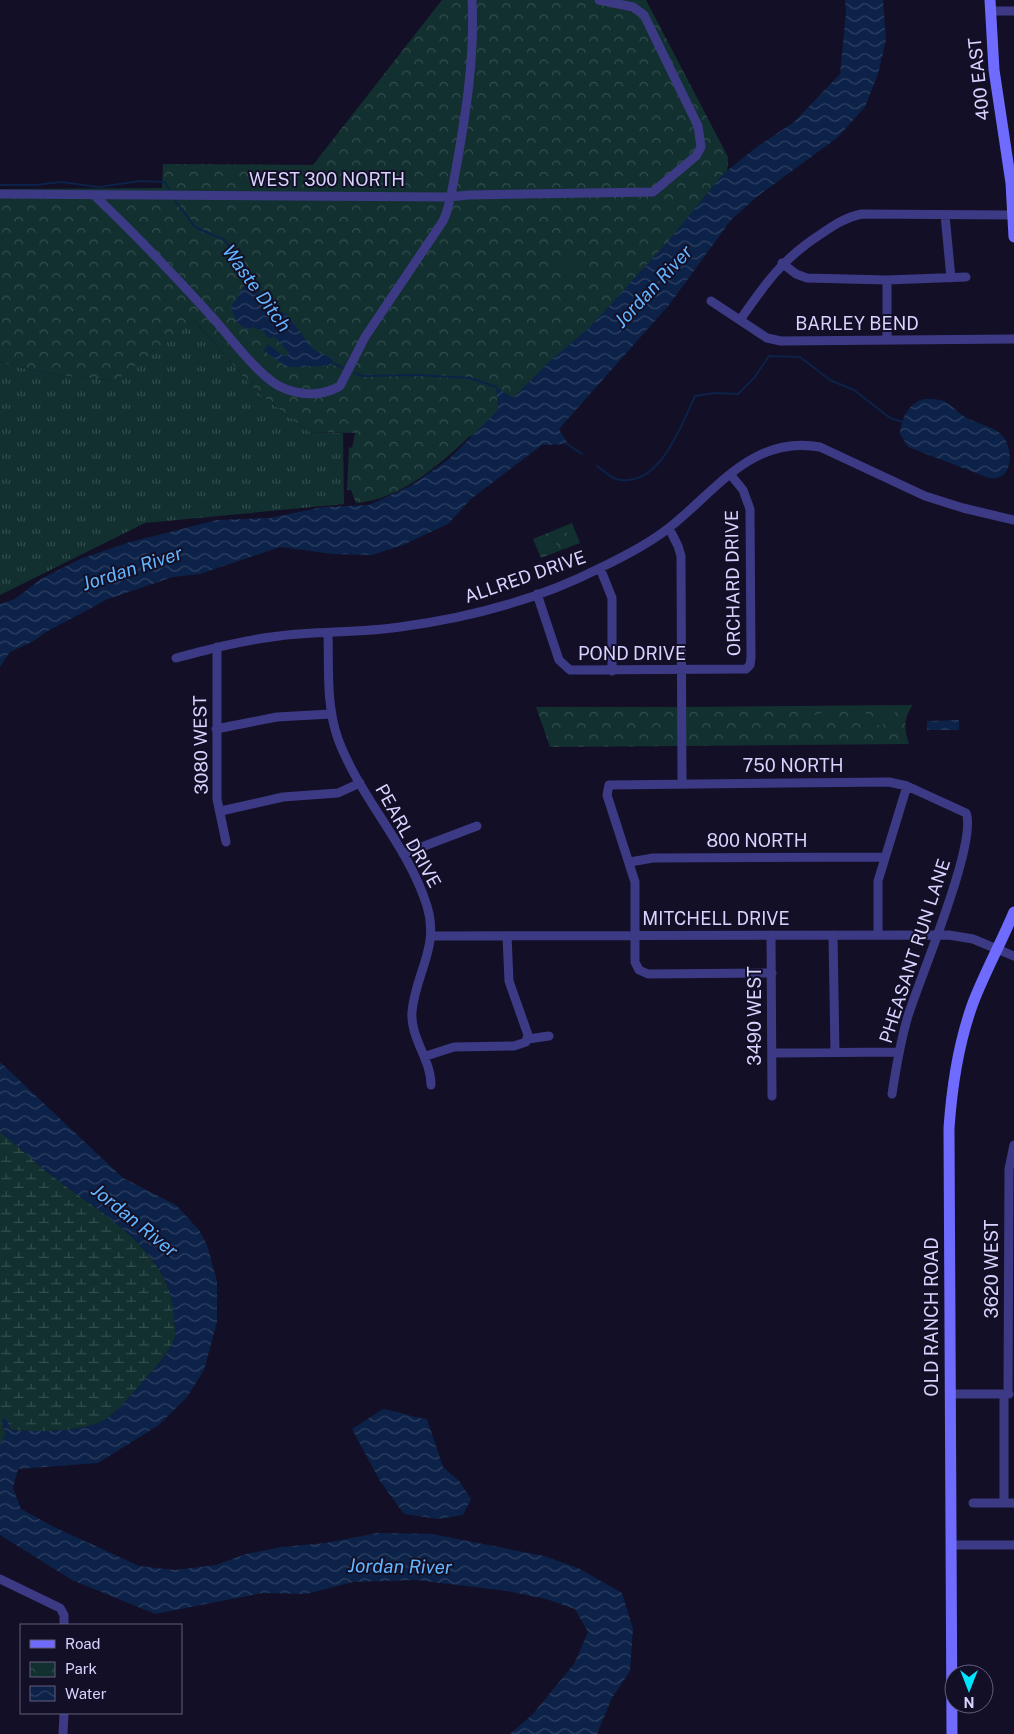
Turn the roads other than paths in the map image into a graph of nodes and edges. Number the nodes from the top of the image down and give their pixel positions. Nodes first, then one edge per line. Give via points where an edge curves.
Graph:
1 (472, 0) edge
2 (599, 0) edge
3 (991, 6) edge
4 (1014, 11) edge
5 (1010, 148) edge
6 (0, 194) edge
7 (94, 196) junction
8 (450, 197) junction
9 (945, 214) junction
10 (1012, 215) junction
11 (1014, 237) edge
12 (782, 263) junction
13 (966, 277) dead end
14 (951, 278) junction
15 (886, 280) junction
16 (711, 301) dead end
17 (740, 320) junction
18 (1014, 339) edge
19 (887, 340) junction
20 (730, 474) junction
21 (1014, 520) edge
22 (669, 528) junction
23 (600, 568) junction
24 (537, 594) junction
25 (328, 633) junction
26 (217, 647) junction
27 (176, 658) dead end
28 (748, 667) joint
29 (612, 671) junction
30 (681, 671) junction
31 (331, 714) junction
32 (216, 729) junction
33 (360, 783) junction
34 (682, 783) junction
35 (907, 786) junction
36 (221, 811) junction
37 (968, 818) joint
38 (477, 826) dead end
39 (226, 842) dead end
40 (403, 854) junction
41 (885, 857) junction
42 (630, 862) junction
43 (1014, 912) edge
44 (938, 934) junction
45 (771, 935) junction
46 (834, 935) junction
47 (878, 935) junction
48 (431, 936) junction
49 (508, 936) junction
50 (635, 936) junction
51 (998, 949) junction
52 (1014, 956) edge
53 (772, 973) junction
54 (549, 1036) dead end
55 (528, 1039) junction
56 (835, 1052) junction
57 (899, 1052) junction
58 (772, 1053) junction
59 (426, 1056) junction
60 (431, 1085) dead end
61 (892, 1094) dead end
62 (772, 1096) dead end
63 (1014, 1144) edge
64 (1011, 1187) edge
65 (950, 1394) junction
66 (1009, 1394) edge
67 (973, 1503) dead end
68 (1004, 1503) junction
69 (1014, 1503) edge
70 (951, 1545) junction
71 (1014, 1545) edge
72 (0, 1578) edge
73 (64, 1624) edge
74 (64, 1714) edge
75 (63, 1734) edge
76 (952, 1734) edge

1 - 8 street via 472,53
2 - 8 street, WEST 300 NORTH via 633,8 644,15 698,126 701,147 696,156 653,192
3 - 4 street
3 - 5 street, 400 EAST via 994,70
5 - 10 street, 400 EAST
6 - 7 street, WEST 300 NORTH
7 - 8 street, WEST 300 NORTH
7 - 8 street via 148,246 269,380 291,391 312,394 340,386 365,337 443,221
9 - 10 street
9 - 12 street via 862,214 848,217 804,244
9 - 14 street
10 - 11 street
12 - 15 street via 807,278
12 - 17 street
13 - 14 street
14 - 15 street
15 - 19 street
16 - 17 street, BARLEY BEND
17 - 19 street, BARLEY BEND via 774,340
18 - 19 street, BARLEY BEND
20 - 21 street, ALLRED DRIVE via 765,451 783,446 810,446 837,454 924,496
20 - 22 street, ALLRED DRIVE
20 - 28 street, ORCHARD DRIVE via 743,490 750,509 751,658
22 - 23 street, ALLRED DRIVE
22 - 30 street via 681,556
23 - 24 street, ALLRED DRIVE
23 - 29 street via 612,598
24 - 25 street, ALLRED DRIVE via 424,624
24 - 29 street, POND DRIVE via 563,666 574,671
25 - 26 street, ALLRED DRIVE via 266,637
25 - 31 street, PEARL DRIVE
26 - 27 street, ALLRED DRIVE
26 - 32 street, 3080 WEST
28 - 30 street, POND DRIVE via 740,671
29 - 30 street, POND DRIVE
30 - 34 street
31 - 32 street via 277,717
31 - 33 street, PEARL DRIVE via 342,749
32 - 36 street, 3080 WEST via 216,799
33 - 36 street via 338,793 290,796
33 - 40 street, PEARL DRIVE
34 - 35 street, 750 NORTH via 880,782
34 - 42 street, 750 NORTH via 609,785 607,795
35 - 37 street, 750 NORTH via 962,810
35 - 41 street
36 - 39 street, 3080 WEST
37 - 44 street, PHEASANT RUN LANE via 964,850
38 - 40 street
40 - 48 street, PEARL DRIVE via 425,900
41 - 42 street, 800 NORTH via 653,858
41 - 47 street via 878,881
42 - 50 street via 635,882
43 - 51 street, OLD RANCH ROAD
44 - 47 street, MITCHELL DRIVE
44 - 51 street, MITCHELL DRIVE via 964,937
44 - 57 street, PHEASANT RUN LANE via 912,1001
45 - 46 street, MITCHELL DRIVE
45 - 50 street, MITCHELL DRIVE
45 - 53 street, 3490 WEST
46 - 47 street, MITCHELL DRIVE
46 - 56 street
48 - 49 street, MITCHELL DRIVE
48 - 59 street, PEARL DRIVE via 412,1013 413,1027
49 - 50 street, MITCHELL DRIVE
49 - 55 street via 509,981
50 - 53 street via 635,962 639,970 648,974
51 - 52 street, MITCHELL DRIVE
51 - 65 street, OLD RANCH ROAD via 966,1026 952,1093 949,1138
53 - 58 street, 3490 WEST
54 - 55 street
55 - 59 street via 520,1045 454,1047
56 - 57 street
56 - 58 street
57 - 61 street, PHEASANT RUN LANE
58 - 62 street, 3490 WEST
59 - 60 street, PEARL DRIVE
63 - 64 street, 3620 WEST via 1009,1169
64 - 66 street, 3620 WEST
65 - 66 street
65 - 70 street, OLD RANCH ROAD
66 - 68 street, 3620 WEST
67 - 68 street
68 - 69 street
70 - 71 street
70 - 76 street, OLD RANCH ROAD
72 - 73 street via 60,1608
74 - 75 street

